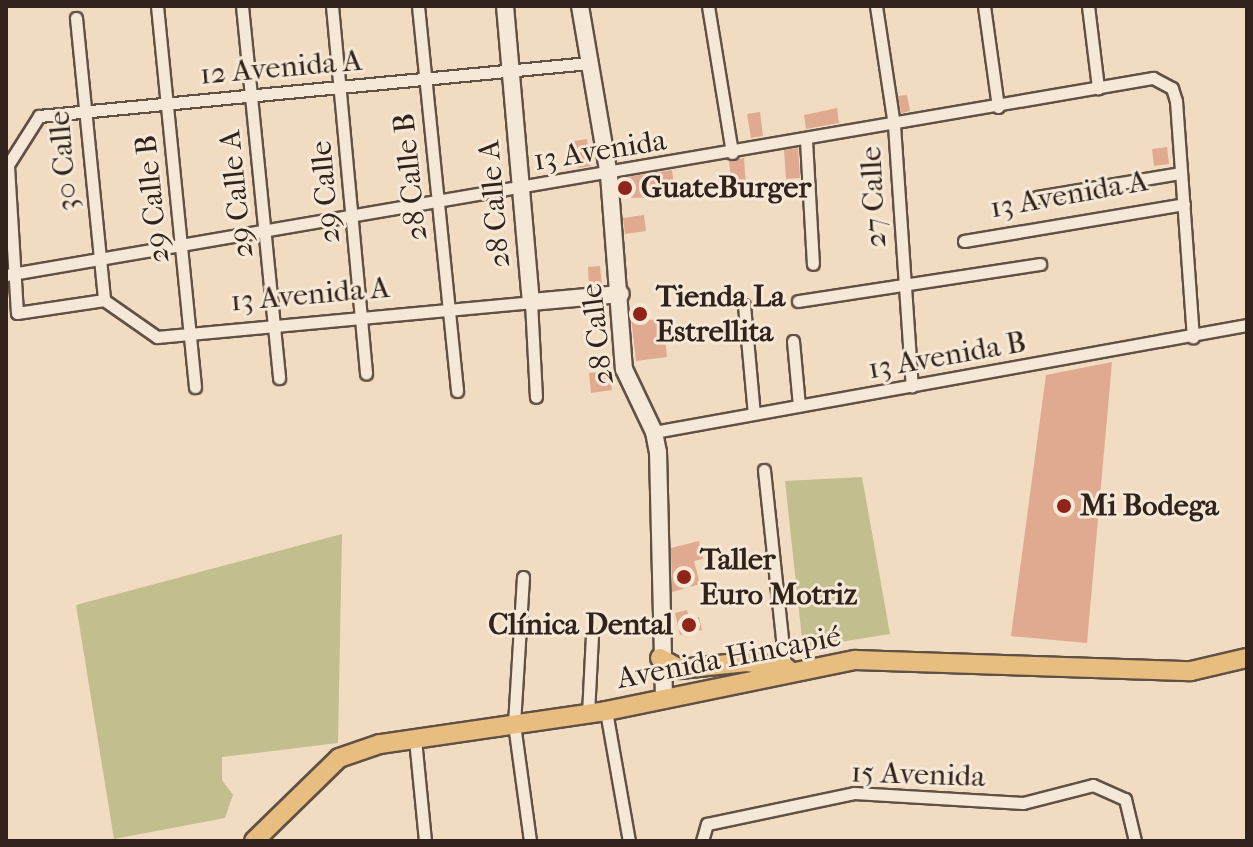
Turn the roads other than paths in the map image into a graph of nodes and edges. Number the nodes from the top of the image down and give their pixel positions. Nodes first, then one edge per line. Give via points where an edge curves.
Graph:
1 (157, 6) edge
2 (242, 6) edge
3 (332, 6) edge
4 (418, 6) edge
5 (505, 6) edge
6 (580, 6) edge
7 (708, 6) edge
8 (876, 6) edge
9 (984, 6) edge
10 (1088, 6) edge
11 (76, 18) dead end
12 (588, 63) junction
13 (511, 70) junction
14 (425, 79) junction
15 (340, 87) junction
16 (1098, 88) junction
17 (251, 95) junction
18 (167, 103) junction
19 (998, 107) junction
20 (84, 111) junction
21 (894, 125) junction
22 (806, 140) junction
23 (732, 153) junction
24 (7, 167) edge
25 (1181, 173) junction
26 (609, 175) junction
27 (522, 188) junction
28 (1037, 197) dead end
29 (438, 204) junction
30 (1184, 204) junction
31 (353, 218) junction
32 (265, 232) junction
33 (964, 241) dead end
34 (182, 247) junction
35 (96, 259) junction
36 (813, 264) dead end
37 (1040, 264) dead end
38 (9, 274) edge
39 (904, 284) junction
40 (621, 294) junction
41 (104, 300) junction
42 (798, 301) dead end
43 (531, 302) junction
44 (744, 305) dead end
45 (449, 310) junction
46 (361, 319) junction
47 (1247, 325) edge
48 (274, 327) junction
49 (191, 335) junction
50 (1193, 337) junction
51 (793, 341) dead end
52 (366, 373) dead end
53 (279, 378) dead end
54 (912, 386) junction
55 (195, 387) dead end
56 (457, 391) dead end
57 (536, 397) dead end
58 (799, 406) junction
59 (754, 414) junction
60 (654, 432) junction
61 (764, 470) dead end
62 (523, 577) dead end
63 (592, 635) dead end
64 (660, 658) junction
65 (1247, 658) edge
66 (810, 667) junction
67 (785, 668) junction
68 (664, 700) junction
69 (597, 712) junction
70 (514, 724) junction
71 (415, 739) junction
72 (265, 837) edge
73 (425, 841) edge
74 (530, 841) edge
75 (629, 841) edge
76 (702, 841) edge
77 (1135, 841) edge

1 - 18 street, 29 Calle B
2 - 17 street, 29 Calle A
3 - 15 street, 29 Calle
4 - 14 street, 28 Calle B
5 - 13 main road, 28 Calle A
6 - 12 main road, 28 Calle
7 - 23 street
8 - 21 street, 27 Calle
9 - 19 street
10 - 16 street
11 - 20 street, 30 Calle
12 - 13 street, 12 Avenida A
12 - 26 main road, 28 Calle
13 - 14 street, 12 Avenida A
13 - 27 main road, 28 Calle A
14 - 15 street, 12 Avenida A
14 - 29 street, 28 Calle B
15 - 17 street, 12 Avenida A
15 - 31 street, 29 Calle
16 - 19 street, 13 Avenida
16 - 25 street, 13 Avenida via 1153,78 1167,83 1175,94
17 - 18 street, 12 Avenida A
17 - 32 street, 29 Calle A
18 - 20 street, 12 Avenida A
18 - 34 street, 29 Calle B
19 - 21 street, 13 Avenida
20 - 24 street, 12 Avenida A via 39,116
20 - 35 street, 30 Calle
21 - 22 street, 13 Avenida
21 - 39 street, 27 Calle
22 - 23 street, 13 Avenida
22 - 36 street
23 - 26 street, 13 Avenida
24 - 38 street
25 - 28 street
25 - 30 street
26 - 27 street, 13 Avenida
26 - 40 main road, 28 Calle
27 - 29 street, 13 Avenida
27 - 43 main road, 28 Calle A
29 - 31 street, 13 Avenida
29 - 45 street, 28 Calle B
30 - 33 street, 13 Avenida A
30 - 50 street
31 - 32 street, 13 Avenida
31 - 46 street, 29 Calle
32 - 34 street, 13 Avenida
32 - 48 street, 29 Calle A
34 - 35 street, 13 Avenida
34 - 49 street, 29 Calle B
35 - 38 street, 13 Avenida
35 - 41 street, 30 Calle
37 - 39 street, 13 Avenida A
38 - 41 street via 17,313
39 - 42 street, 13 Avenida A
39 - 54 street, 27 Calle
40 - 43 main road, 13 Avenida A
40 - 60 main road, 28 Calle via 627,382
41 - 49 street, 13 Avenida A via 157,337
43 - 45 street, 13 Avenida A
43 - 57 street, 28 Calle A
44 - 59 street
45 - 46 street, 13 Avenida A
45 - 56 street, 28 Calle B
46 - 48 street, 13 Avenida A
46 - 52 street, 29 Calle
47 - 50 street, 13 Avenida B
48 - 49 street, 13 Avenida A
48 - 53 street, 29 Calle A
49 - 55 street, 29 Calle B
50 - 54 street, 13 Avenida B
51 - 58 street
54 - 58 street, 13 Avenida B
58 - 59 street, 13 Avenida B
59 - 60 street, 13 Avenida B
60 - 64 main road, 28 Calle
61 - 67 street
62 - 70 street
63 - 69 street
64 - 67 main road via 680,669 747,662
64 - 68 main road, 28 Calle
65 - 66 main road, Avenida Hincapié via 1191,671 899,660
66 - 67 main road
66 - 68 main road, Avenida Hincapié
68 - 69 main road, Avenida Hincapié
69 - 70 main road, Avenida Hincapié
69 - 75 street
70 - 71 main road, Avenida Hincapié
70 - 74 street
71 - 72 main road, Avenida Hincapié via 339,758
71 - 73 street
76 - 77 street, 15 Avenida via 707,824 854,793 1023,803 1093,785 1125,799

